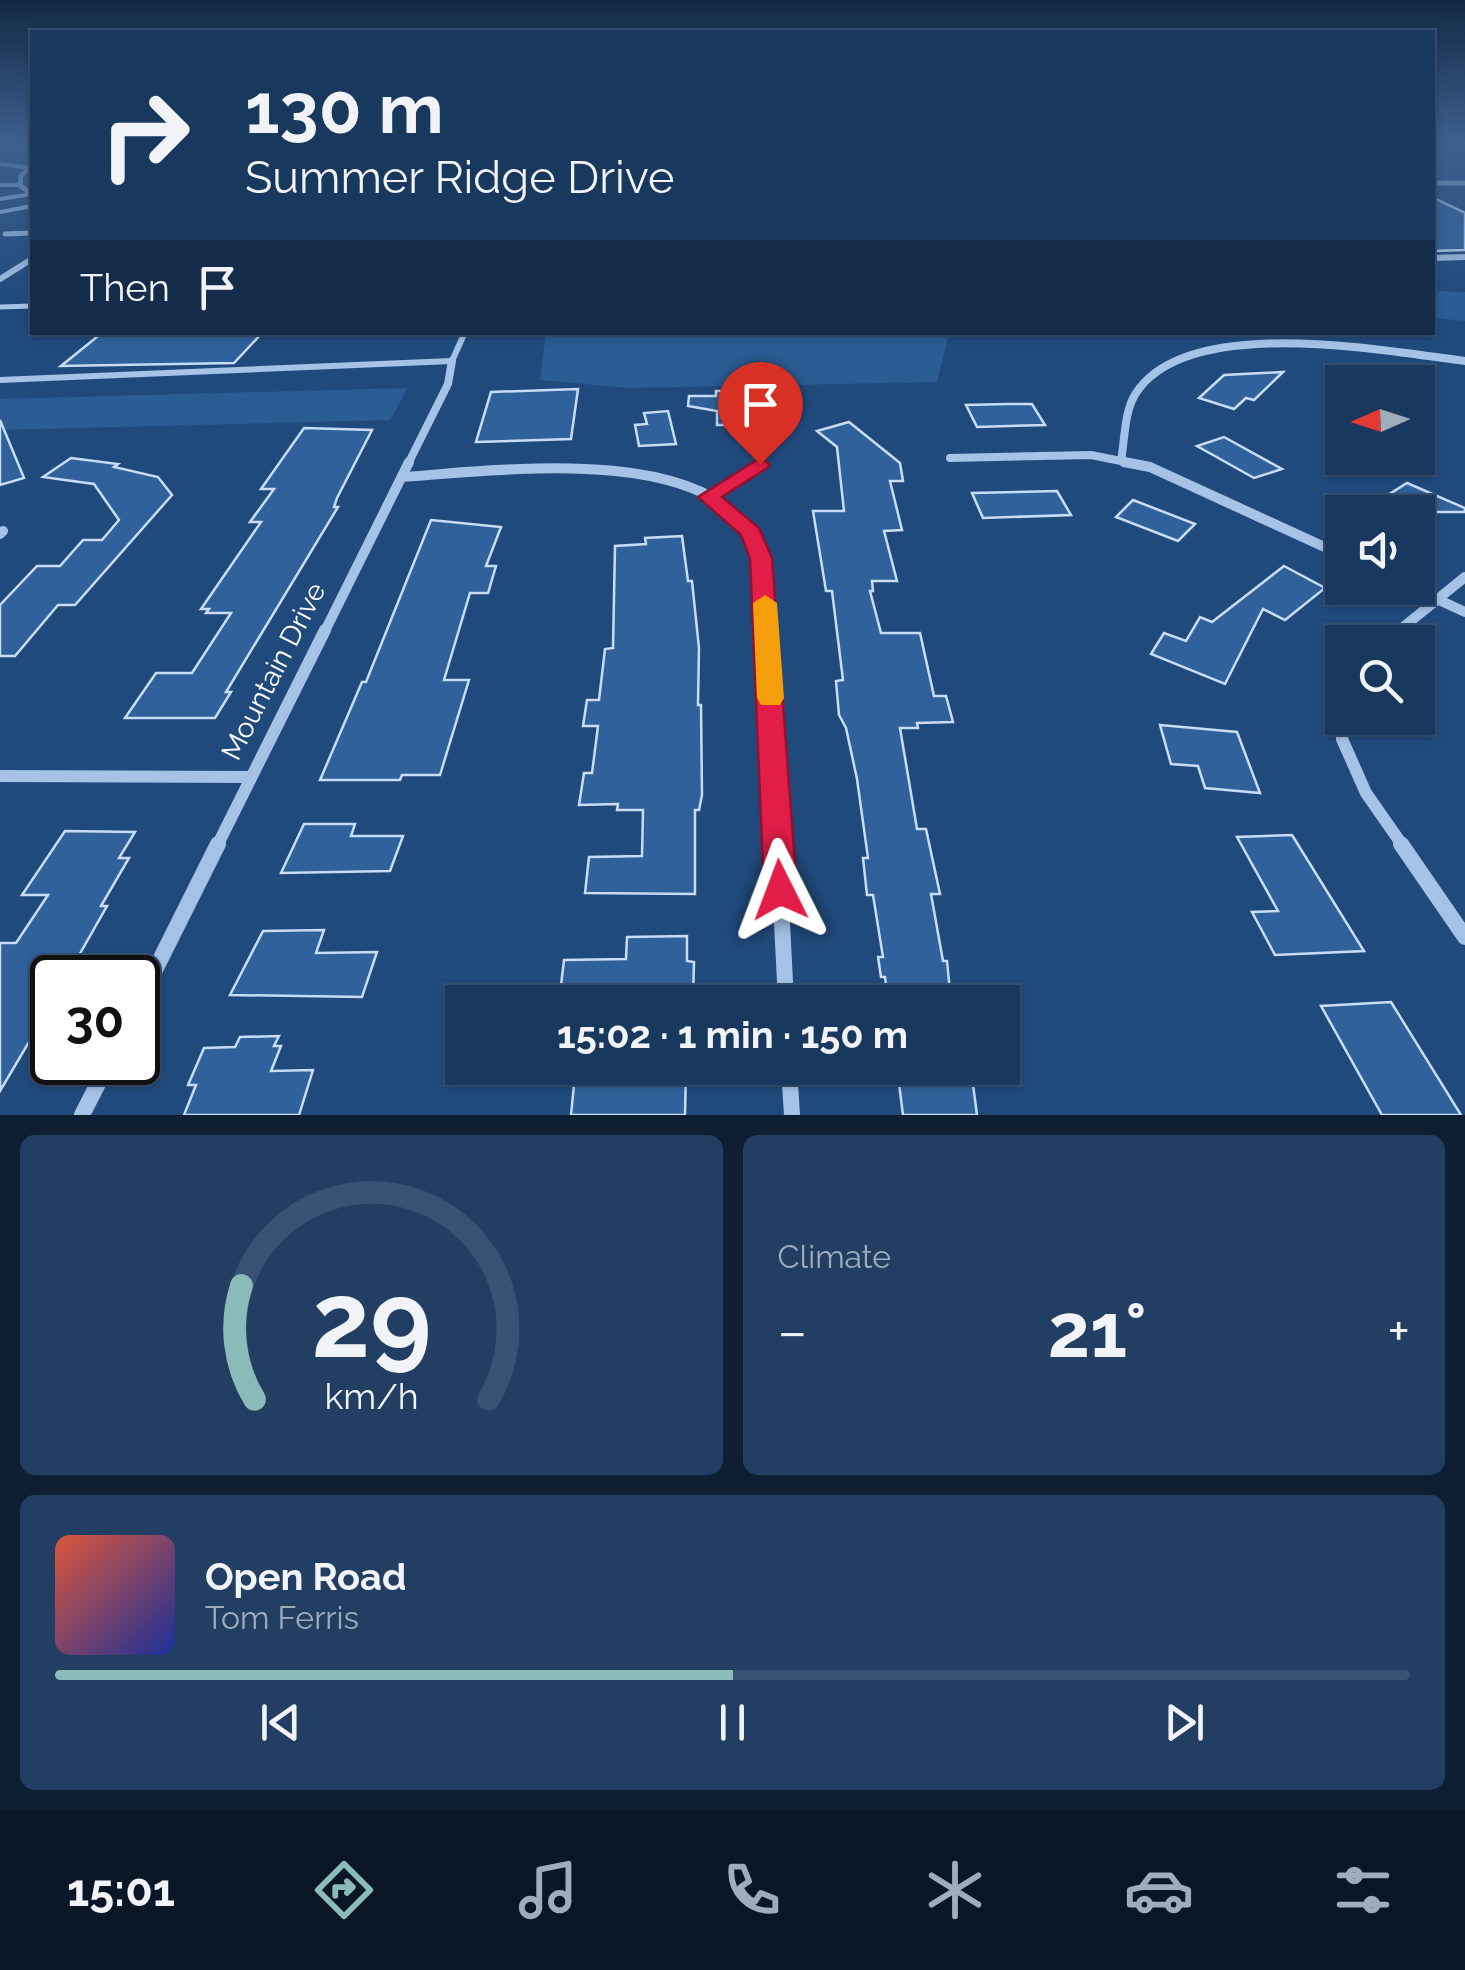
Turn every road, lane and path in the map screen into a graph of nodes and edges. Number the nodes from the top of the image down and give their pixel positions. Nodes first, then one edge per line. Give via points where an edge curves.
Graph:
1 (30, 194) edge
2 (0, 200) edge
3 (30, 206) edge
4 (0, 212) edge
5 (30, 232) edge
6 (5, 234) dead end
7 (1465, 257) edge
8 (1435, 258) edge
9 (30, 261) edge
10 (20, 268) junction
11 (30, 268) edge
12 (0, 280) edge
13 (30, 306) edge
14 (0, 307) edge
15 (464, 335) edge
16 (452, 361) junction
17 (1465, 361) edge
18 (0, 380) edge
19 (950, 458) dead end
20 (1121, 460) junction
21 (760, 464) dead end
22 (402, 477) junction
23 (709, 497) junction
24 (1325, 546) edge
25 (1465, 577) edge
26 (1437, 599) junction
27 (1465, 612) edge
28 (1406, 625) edge
29 (1342, 735) edge
30 (0, 776) edge
31 (251, 776) junction
32 (1465, 937) edge
33 (160, 960) edge
34 (785, 985) edge
35 (97, 1085) edge
36 (790, 1085) edge
37 (82, 1115) edge
38 (792, 1115) edge

1 - 2 lane
3 - 4 lane
5 - 6 lane
7 - 8 street
9 - 10 street
10 - 11 street
10 - 12 street
13 - 14 lane
15 - 16 lane
16 - 18 lane
16 - 22 street, Mountain Drive via 448,384
17 - 20 street via 1299,345 1189,355 1135,394
19 - 20 street
20 - 24 street via 1175,476
21 - 23 street
22 - 23 street via 611,470
22 - 31 street, Mountain Drive
23 - 34 street via 752,533 761,558
25 - 26 street
26 - 27 street
26 - 28 street
29 - 32 street via 1366,793
30 - 31 street
31 - 33 street, Mountain Drive
35 - 37 street
36 - 38 street

